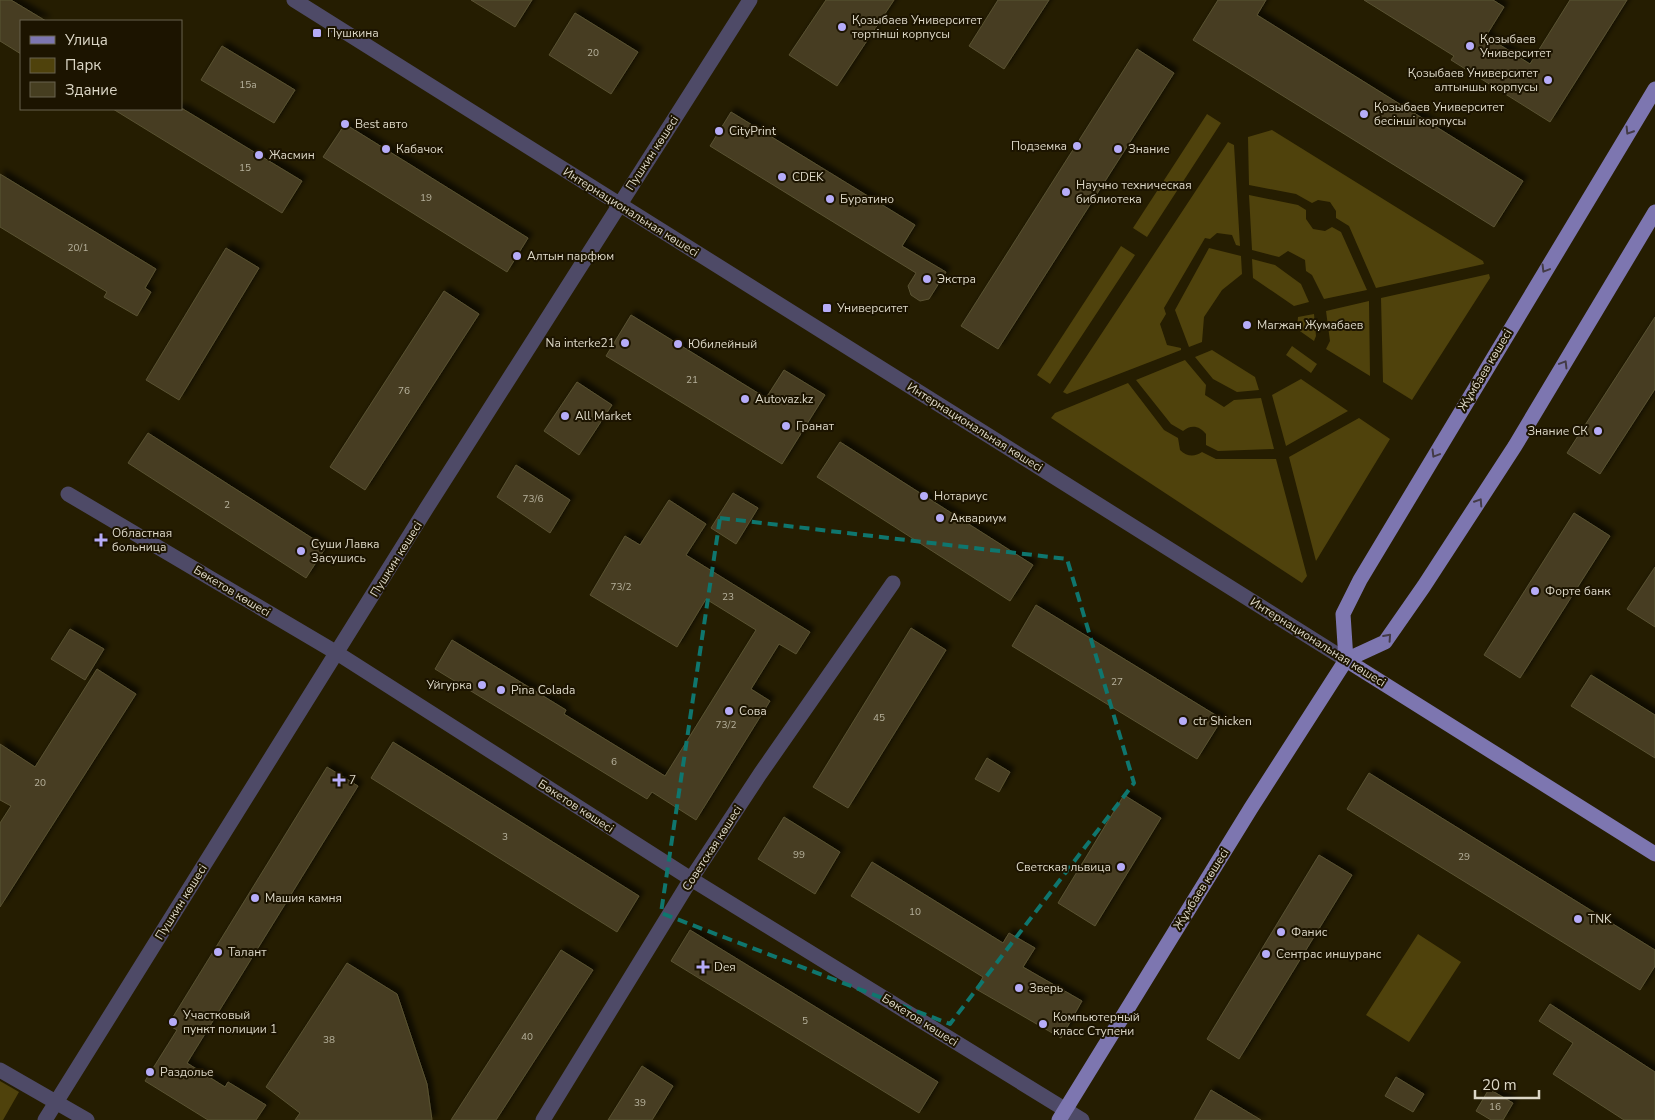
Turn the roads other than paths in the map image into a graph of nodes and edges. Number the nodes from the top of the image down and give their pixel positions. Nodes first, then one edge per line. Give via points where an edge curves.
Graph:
1 (294, 0) edge
2 (750, 0) edge
3 (1655, 89) edge
4 (618, 204) junction
5 (1655, 212) edge
6 (68, 494) dead end
7 (892, 583) dead end
8 (337, 653) junction
9 (1346, 660) junction
10 (1655, 854) edge
11 (691, 879) junction
12 (0, 1070) edge
13 (57, 1102) junction
14 (1062, 1115) edge
15 (45, 1120) edge
16 (87, 1120) edge
17 (543, 1120) edge
18 (1082, 1120) edge

1 - 4 street, Интернациональная көшесі
2 - 4 street, Пушкин көшесі
3 -> 9 main road, Жұмбаев көшесі via 1360,580 1343,614
4 - 8 street, Пушкин көшесі
4 - 9 street, Интернациональная көшесі
9 -> 5 main road via 1385,642 1405,615 1515,446
6 - 8 street, Бөкетов көшесі
7 - 11 street, Советская көшесі
8 - 11 street, Бөкетов көшесі
8 - 13 street, Пушкин көшесі
9 - 10 main road, Интернациональная көшесі
9 - 14 main road, Жұмбаев көшесі
11 - 14 street, Бөкетов көшесі
11 - 17 street, Советская көшесі
12 - 13 street
13 - 15 street, Пушкин көшесі
13 - 16 street
14 - 18 street, Бөкетов көшесі

